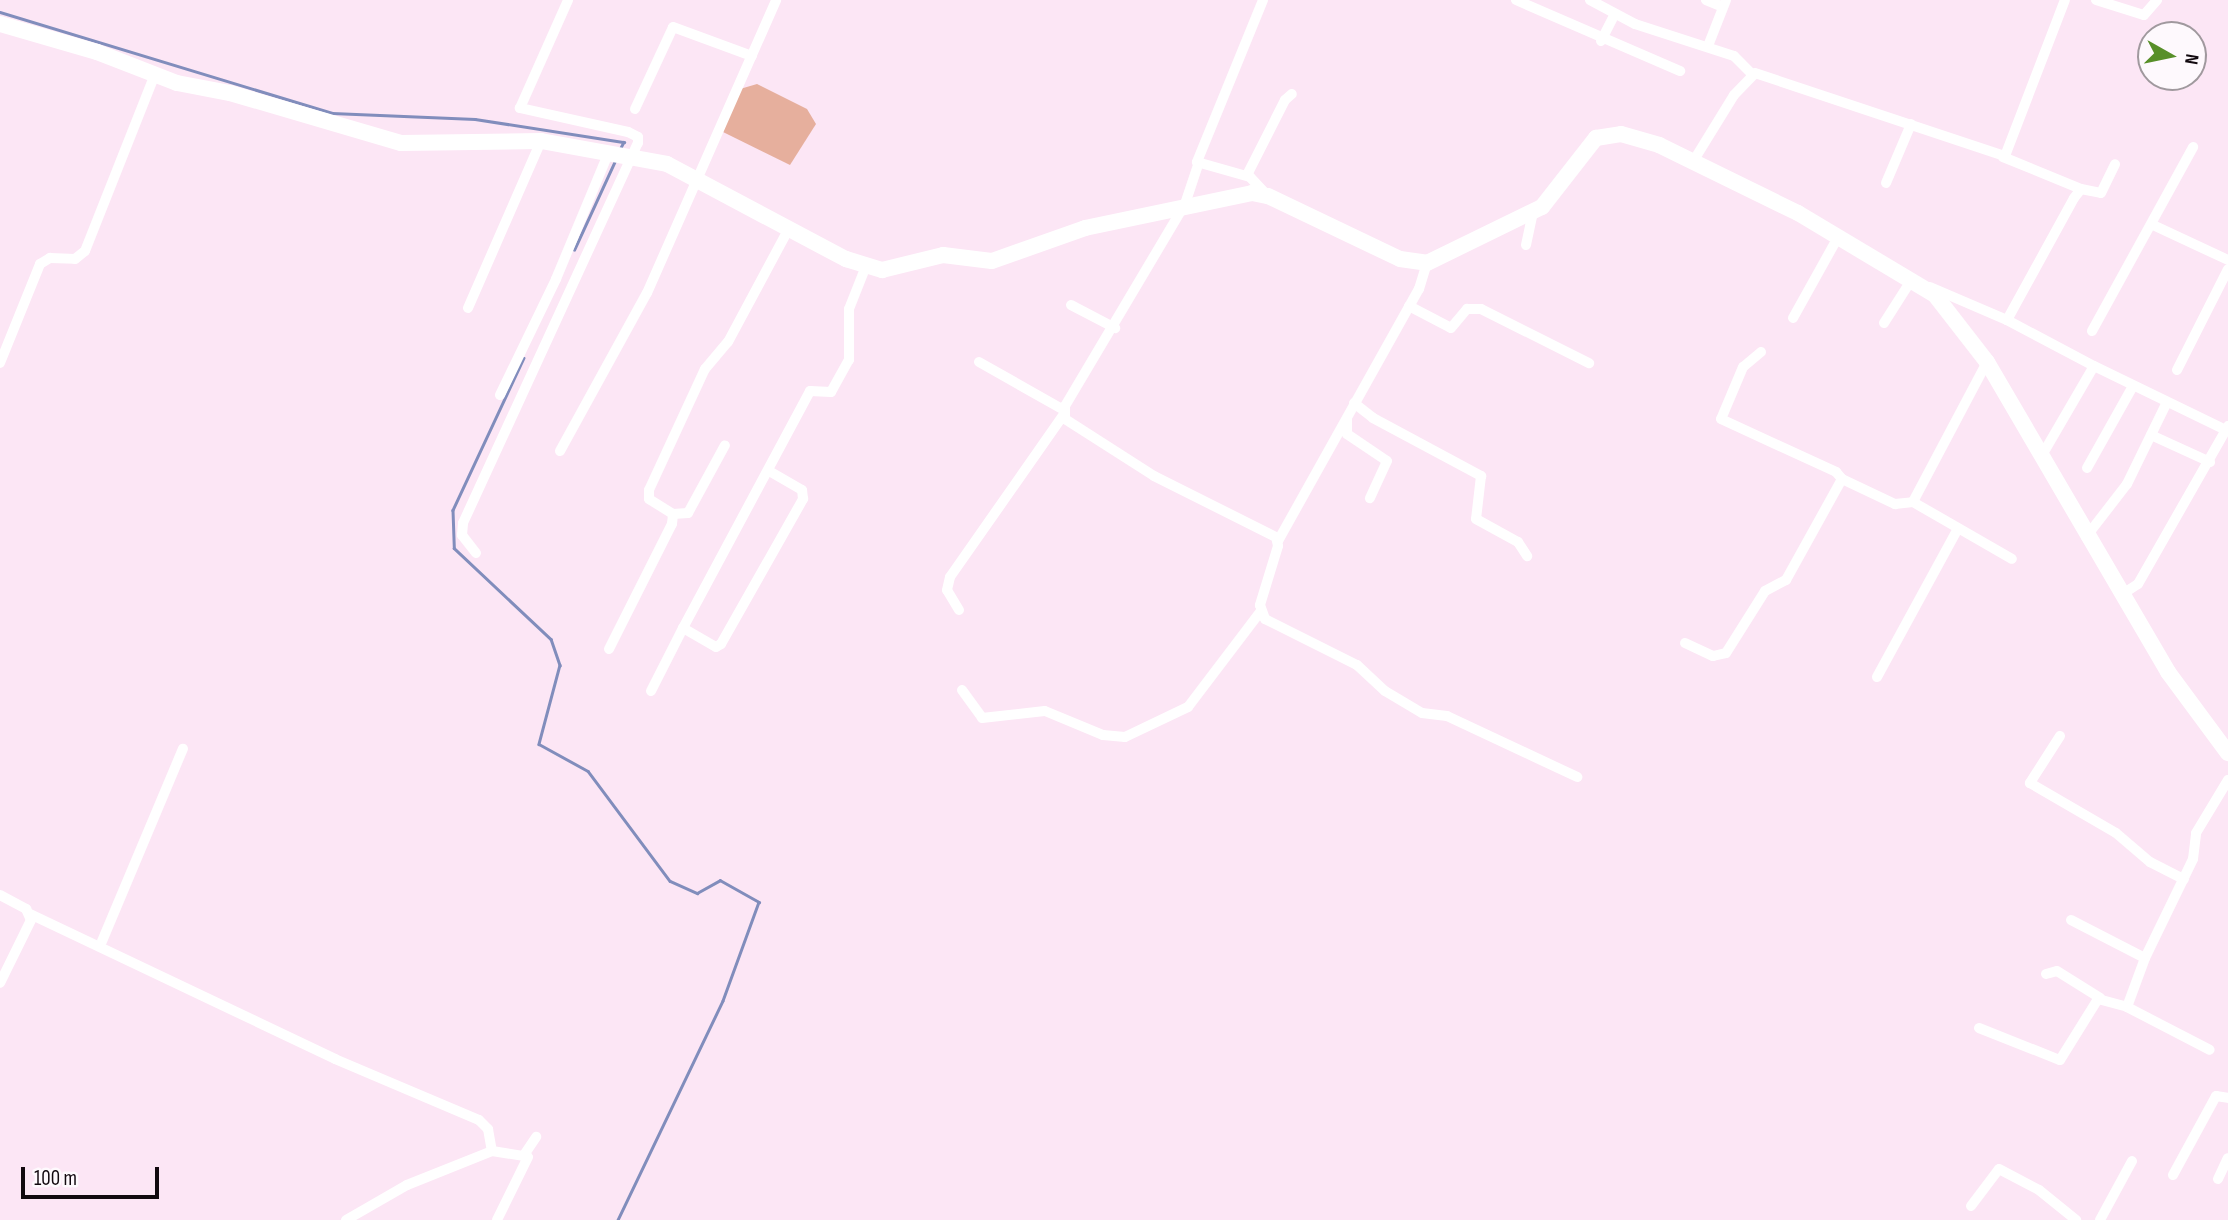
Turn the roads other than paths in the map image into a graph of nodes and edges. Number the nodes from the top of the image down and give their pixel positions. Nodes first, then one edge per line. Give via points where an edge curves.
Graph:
1 (568, 0) edge
2 (776, 0) edge
3 (1263, 0) edge
4 (1516, 0) edge
5 (1590, 0) edge
6 (1706, 0) edge
7 (2065, 0) edge
8 (2096, 0) edge
9 (2157, 0) edge
10 (1724, 3) edge
11 (1614, 15) junction
12 (0, 25) edge
13 (1601, 41) junction
14 (1708, 46) junction
15 (752, 56) junction
16 (1680, 71) dead end
17 (1752, 74) junction
18 (155, 77) junction
19 (1293, 94) dead end
20 (635, 109) dead end
21 (1911, 124) junction
22 (541, 141) junction
23 (2193, 147) dead end
24 (619, 156) junction
25 (2003, 157) junction
26 (1694, 160) junction
27 (2115, 164) dead end
28 (1198, 165) junction
29 (1247, 175) junction
30 (699, 180) junction
31 (1886, 183) dead end
32 (2081, 189) junction
33 (1268, 196) junction
34 (1185, 204) junction
35 (1533, 212) junction
36 (2153, 225) junction
37 (788, 230) junction
38 (1838, 237) junction
39 (1526, 246) dead end
40 (2228, 260) edge
41 (1426, 263) junction
42 (866, 266) junction
43 (2228, 269) edge
44 (1918, 282) junction
45 (1071, 305) dead end
46 (1409, 306) junction
47 (468, 308) dead end
48 (1793, 318) dead end
49 (2007, 320) junction
50 (1884, 323) dead end
51 (1115, 328) junction
52 (2092, 331) dead end
53 (1761, 352) dead end
54 (979, 362) dead end
55 (1987, 362) junction
56 (0, 363) edge
57 (1589, 363) dead end
58 (2094, 366) junction
59 (2177, 370) dead end
60 (2133, 386) junction
61 (500, 395) dead end
62 (2167, 402) junction
63 (1350, 408) junction
64 (1064, 412) junction
65 (2227, 428) edge
66 (2151, 435) junction
67 (724, 445) dead end
68 (560, 451) dead end
69 (2041, 457) junction
70 (2210, 462) junction
71 (2087, 468) dead end
72 (768, 470) junction
73 (1842, 479) junction
74 (1370, 498) dead end
75 (1913, 502) junction
76 (673, 513) junction
77 (1957, 530) junction
78 (2086, 537) junction
79 (1278, 541) junction
80 (476, 553) dead end
81 (1527, 556) dead end
82 (2012, 559) dead end
83 (2121, 595) junction
84 (959, 610) dead end
85 (1260, 612) junction
86 (683, 628) junction
87 (1685, 643) dead end
88 (609, 649) dead end
89 (1877, 677) dead end
90 (962, 690) dead end
91 (651, 691) dead end
92 (2060, 736) dead end
93 (183, 749) dead end
94 (2228, 753) edge
95 (1577, 777) dead end
96 (2228, 780) edge
97 (2184, 879) junction
98 (0, 895) edge
99 (30, 914) junction
100 (2071, 920) dead end
101 (100, 946) junction
102 (2145, 958) junction
103 (2046, 974) dead end
104 (0, 983) edge
105 (2100, 998) junction
106 (2127, 1007) junction
107 (1979, 1028) dead end
108 (2210, 1050) dead end
109 (2228, 1098) edge
110 (536, 1137) dead end
111 (492, 1151) junction
112 (524, 1155) junction
113 (2228, 1158) edge
114 (2132, 1161) dead end
115 (2173, 1175) dead end
116 (2218, 1178) dead end
117 (1971, 1206) dead end
118 (346, 1220) edge
119 (497, 1220) edge
120 (2076, 1220) edge
121 (2100, 1220) edge

1 - 24 street via 520,108 638,137
2 - 15 street
3 - 28 street
4 - 13 street
5 - 11 street
6 - 10 street
7 - 25 street
8 - 9 street via 2144,15
10 - 14 street
11 - 13 street
11 - 14 street
12 - 18 street via 97,52
13 - 16 street
14 - 17 street via 1738,58
15 - 20 street via 673,27
15 - 30 street
17 - 21 street
17 - 26 street
18 - 22 street via 230,93 401,143
18 - 56 street via 85,251 75,259 50,258 40,264
19 - 29 street via 1285,100
21 - 25 street
21 - 31 street
22 - 24 street
22 - 47 street
23 - 36 street
24 - 30 street via 667,164
24 - 61 street
24 - 80 street via 463,523 463,535
25 - 32 street
26 - 35 street via 1631,136 1602,135
26 - 38 street
27 - 32 street via 2101,193
28 - 29 street
28 - 34 street
29 - 33 street
30 - 37 street
30 - 68 street via 648,293
32 - 49 street
33 - 34 street via 1237,193
33 - 41 street via 1400,259
34 - 42 street via 1065,233 992,261 943,255 891,270
34 - 51 street
35 - 39 street
35 - 41 street
36 - 40 street
36 - 52 street
37 - 42 street
37 - 76 street via 728,342 705,369 649,490 649,499
38 - 44 street
38 - 48 street
41 - 46 street via 1426,275
42 - 72 street via 849,309 849,359 831,392 810,391
43 - 59 street
44 - 49 street
44 - 50 street
44 - 55 street
45 - 51 street
46 - 57 street via 1451,328 1468,309 1481,309
46 - 63 street
49 - 58 street
51 - 64 street
53 - 73 street via 1743,367 1721,419 1836,472
54 - 64 street
55 - 69 street
55 - 75 street
58 - 60 street
58 - 69 street
60 - 62 street
60 - 71 street
62 - 65 street
62 - 66 street
63 - 74 street via 1347,434 1388,461
63 - 79 street
63 - 81 street via 1481,477 1476,519 1514,540
64 - 79 street via 1154,476
64 - 84 street via 950,577 947,590
65 - 70 street
66 - 70 street
66 - 78 street via 2116,501
67 - 76 street via 688,513
69 - 78 street
70 - 83 street via 2138,584
72 - 86 street
72 - 86 street via 802,490 803,499 721,645 716,648
73 - 75 street via 1895,504
73 - 87 street via 1786,580 1765,591 1726,653 1713,656
75 - 77 street
76 - 88 street via 672,524
77 - 82 street
77 - 89 street
78 - 83 street
79 - 85 street
83 - 94 street via 2180,691
85 - 90 street via 1188,707 1125,737 1103,735 1045,711 982,718
85 - 95 street via 1314,646 1366,670 1385,691 1422,713 1447,716
86 - 91 street
92 - 97 street via 2030,783 2116,833 2150,862
93 - 101 street
96 - 97 street via 2196,833 2194,856
97 - 102 street
98 - 99 street
99 - 101 street
99 - 104 street via 30,926
100 - 102 street
101 - 111 street via 335,1059 479,1120 488,1129
102 - 106 street
103 - 105 street via 2057,971
105 - 106 street
105 - 107 street via 2060,1060
106 - 108 street
109 - 115 street via 2216,1096
110 - 112 street
111 - 112 street
111 - 118 street via 407,1185
112 - 119 street via 529,1162
113 - 116 street
114 - 121 street
117 - 120 street via 1999,1169 2039,1190

